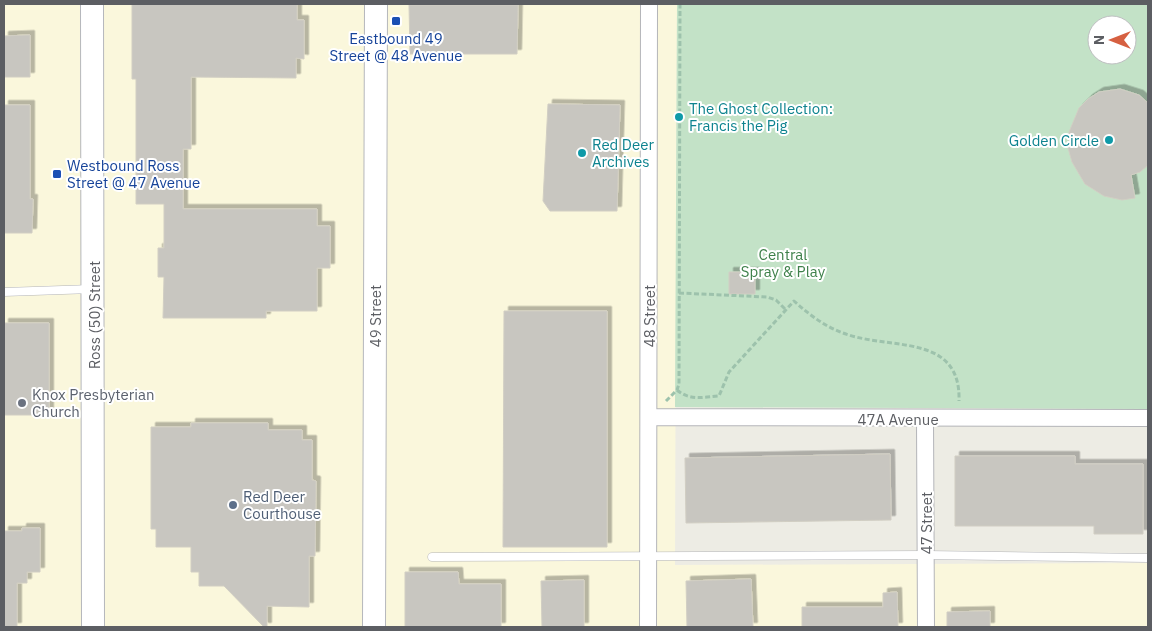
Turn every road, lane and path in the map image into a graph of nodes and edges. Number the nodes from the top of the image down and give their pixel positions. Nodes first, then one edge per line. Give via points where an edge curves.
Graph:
1 (92, 4) edge
2 (376, 4) edge
3 (649, 4) edge
4 (680, 4) edge
5 (94, 289) junction
6 (4, 292) edge
7 (679, 293) junction
8 (786, 310) junction
9 (677, 390) junction
10 (672, 396) dead end
11 (959, 402) dead end
12 (649, 417) junction
13 (1148, 418) edge
14 (925, 419) junction
15 (926, 555) junction
16 (648, 556) junction
17 (432, 557) dead end
18 (1148, 558) edge
19 (93, 627) edge
20 (374, 627) edge
21 (648, 627) edge
22 (926, 627) edge

1 - 5 main road, Ross (50) Street
2 - 20 main road, 49 Street
3 - 12 street, 48 Street
4 - 7 path
5 - 6 lane
5 - 19 main road, Ross (50) Street
7 - 8 path via 767,297 776,300
7 - 9 path
8 - 9 path via 729,372 719,396 689,398
8 - 11 path via 794,301 815,320 836,330 856,337 906,345 943,358 958,379
9 - 10 path
12 - 14 street, 47A Avenue
12 - 16 street, 48 Street
13 - 14 street, 47A Avenue
14 - 15 street, 47 Street
15 - 16 lane
15 - 18 lane
15 - 22 street, 47 Street
16 - 17 lane
16 - 21 street, 48 Street

